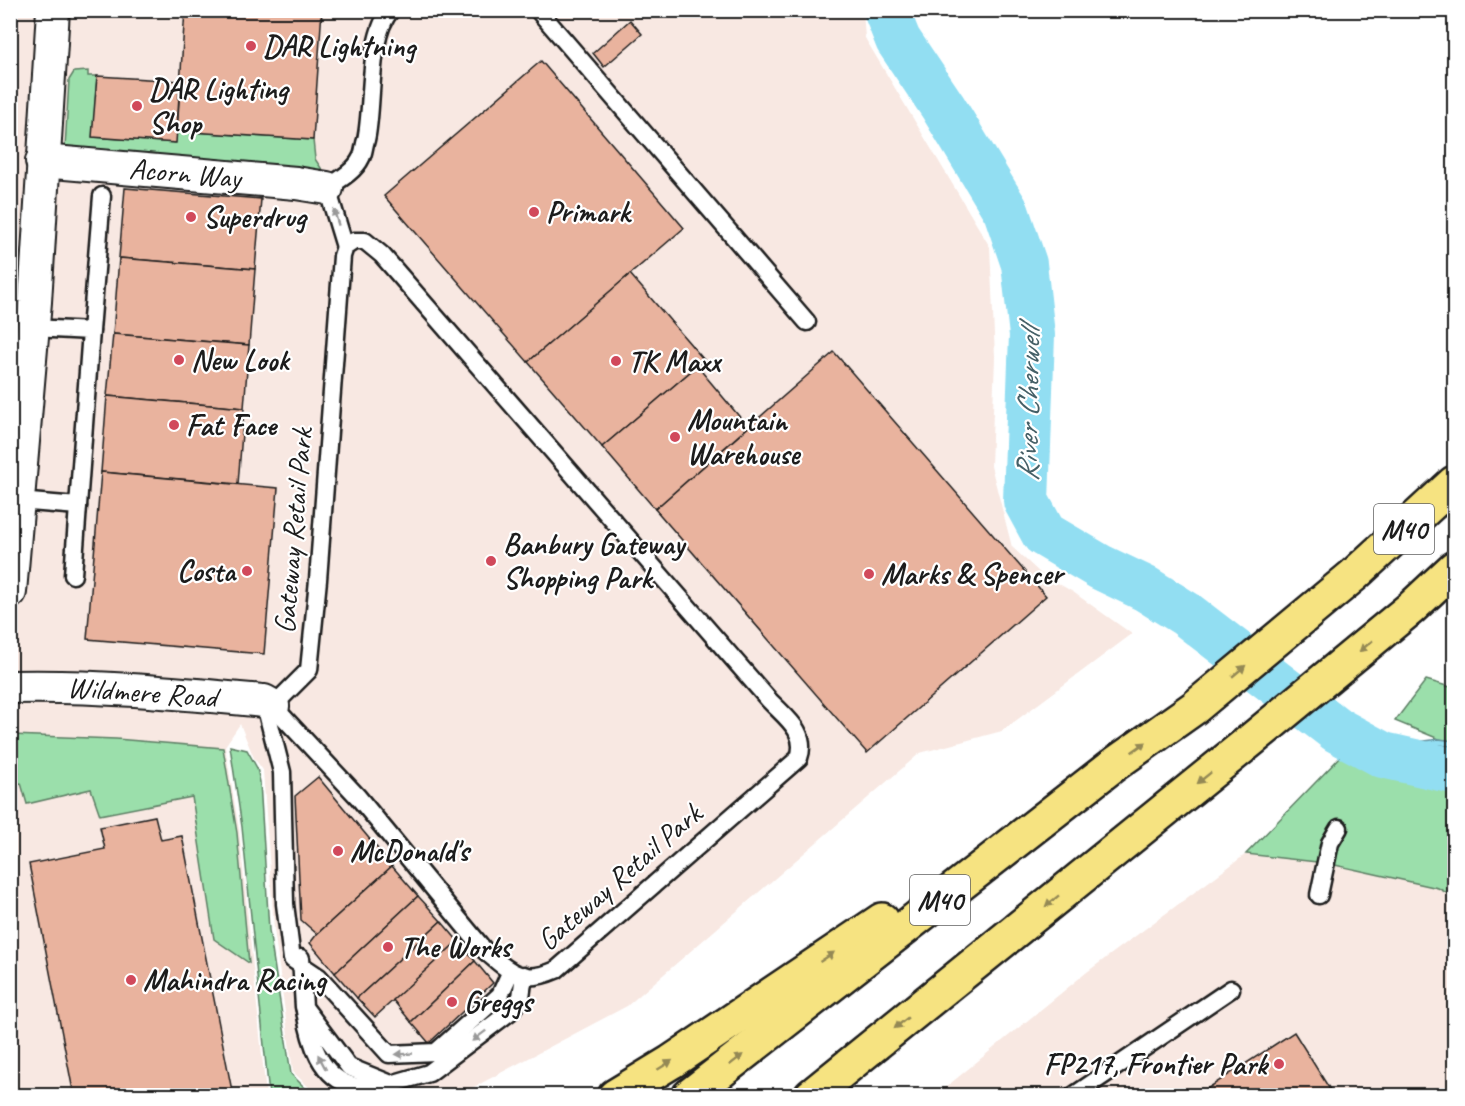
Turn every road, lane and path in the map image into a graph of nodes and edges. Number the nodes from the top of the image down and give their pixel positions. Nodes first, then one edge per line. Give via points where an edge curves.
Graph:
1 (53, 10) edge
2 (391, 10) edge
3 (538, 10) edge
4 (42, 162) junction
5 (327, 188) junction
6 (102, 196) dead end
7 (345, 247) junction
8 (807, 322) dead end
9 (33, 328) junction
10 (91, 331) junction
11 (1455, 483) edge
12 (18, 501) junction
13 (78, 506) junction
14 (1455, 568) edge
15 (73, 575) dead end
16 (10, 592) edge
17 (10, 687) edge
18 (268, 703) junction
19 (1112, 766) junction
20 (1339, 828) dead end
21 (1319, 895) dead end
22 (302, 964) junction
23 (517, 974) junction
24 (1231, 989) dead end
25 (615, 1095) edge
26 (689, 1095) edge
27 (811, 1095) edge
28 (1073, 1095) edge

1 - 4 street
2 - 5 lane via 375,46 370,122 362,158 347,175
3 - 8 lane
4 - 5 street, Acorn Way
4 - 9 street
7 -> 5 lane
6 - 10 lane
7 - 18 lane, Gateway Retail Park via 309,670
7 - 23 lane, Gateway Retail Park via 354,241 365,241 382,255 798,730 802,748 799,758 556,970 539,977
9 - 10 lane
9 - 12 street
10 - 13 lane
19 -> 11 highway, M40 via 1194,708 1354,575
12 - 13 lane
12 - 16 street
13 - 15 lane
14 -> 27 highway, M40 via 1250,741
17 - 18 street, Wildmere Road via 133,688
18 - 22 lane via 290,821
18 - 23 lane, Gateway Retail Park via 358,797 485,951
25 -> 19 highway, M40 via 671,1062
26 -> 19 highway, M40
20 - 21 lane via 1330,843
23 -> 22 lane via 500,995 436,1052 389,1054 319,976
23 -> 22 lane via 521,997 511,1011 429,1074 391,1084 349,1067 304,1007
24 - 28 lane

